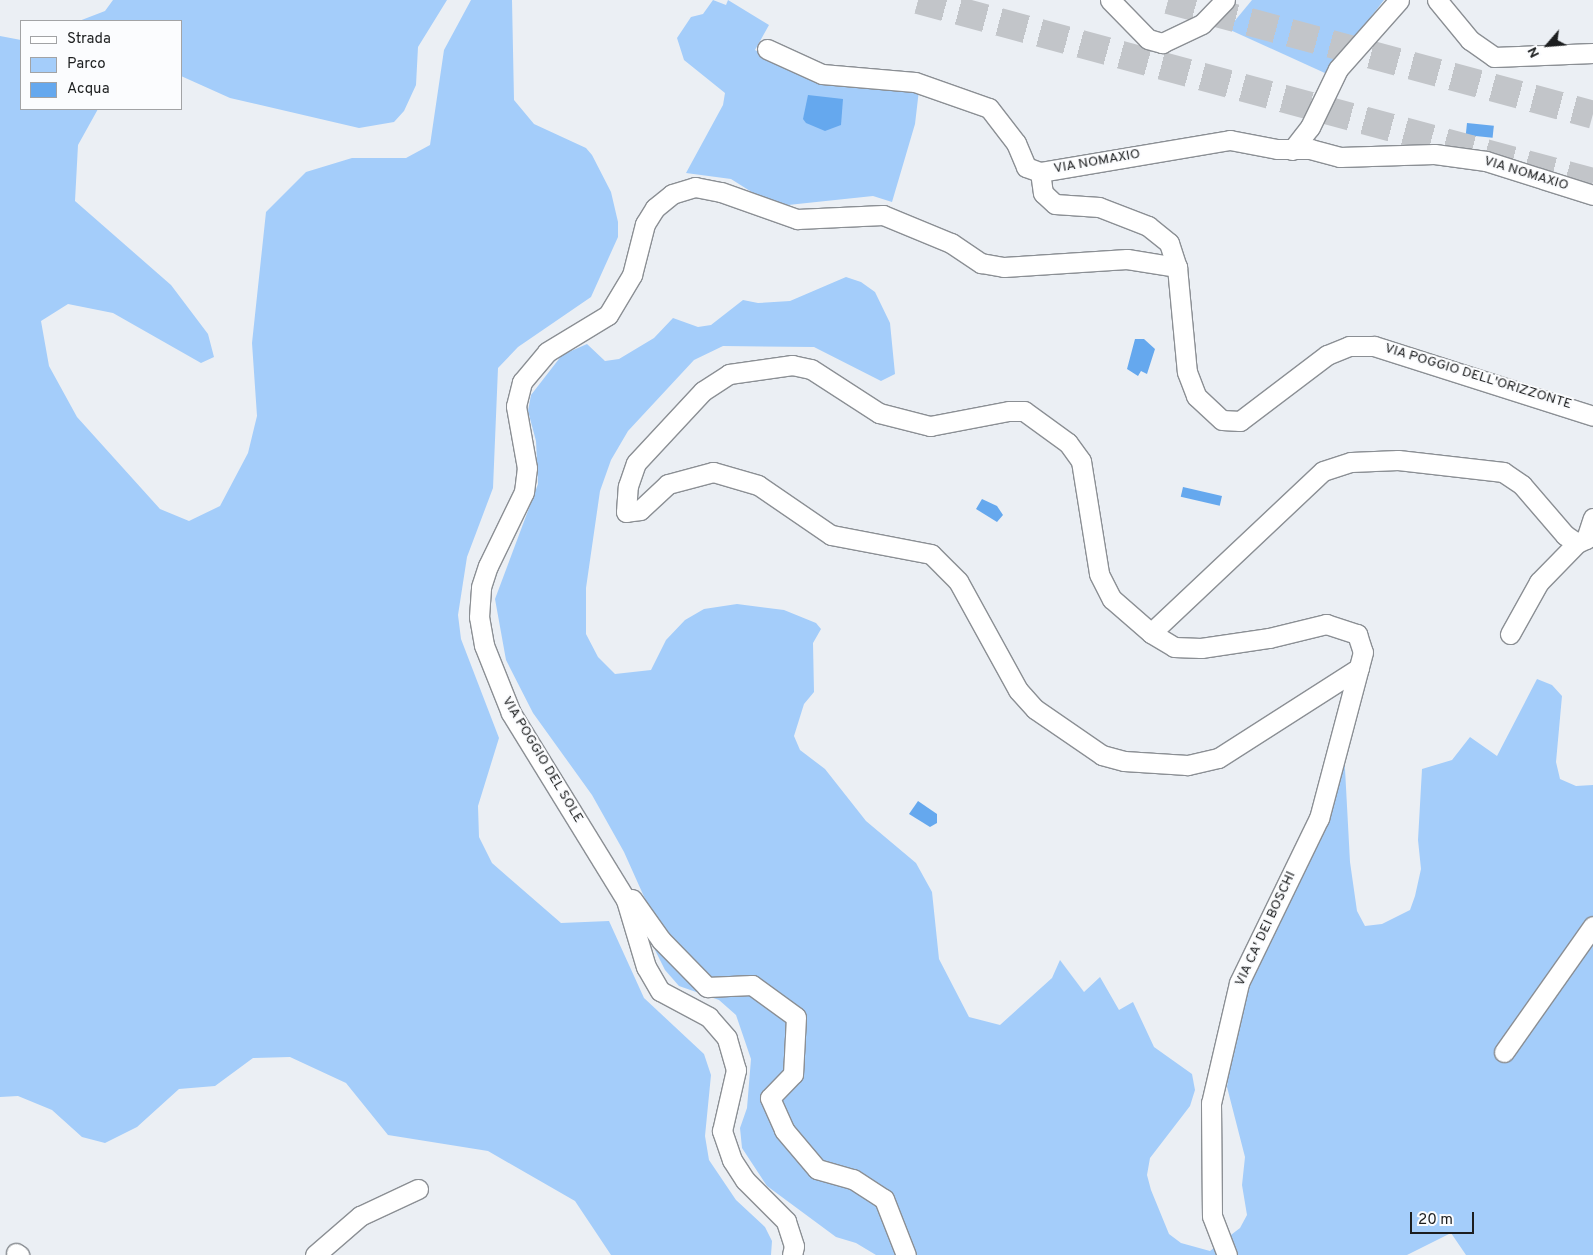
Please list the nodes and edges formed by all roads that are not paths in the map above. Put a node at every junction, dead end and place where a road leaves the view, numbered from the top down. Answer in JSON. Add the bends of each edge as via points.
{"nodes":[{"id":1,"x":1110,"y":0,"type":"edge"},
{"id":2,"x":1225,"y":0,"type":"edge"},
{"id":3,"x":1399,"y":0,"type":"edge"},
{"id":4,"x":1437,"y":0,"type":"edge"},
{"id":5,"x":768,"y":49,"type":"dead end"},
{"id":6,"x":1593,"y":54,"type":"edge"},
{"id":7,"x":1292,"y":150,"type":"junction"},
{"id":8,"x":1040,"y":172,"type":"junction"},
{"id":9,"x":1593,"y":196,"type":"edge"},
{"id":10,"x":1177,"y":267,"type":"junction"},
{"id":11,"x":1593,"y":416,"type":"edge"},
{"id":12,"x":1593,"y":518,"type":"edge"},
{"id":13,"x":1577,"y":543,"type":"junction"},
{"id":14,"x":1151,"y":633,"type":"junction"},
{"id":15,"x":1510,"y":634,"type":"dead end"},
{"id":16,"x":1359,"y":668,"type":"junction"},
{"id":17,"x":616,"y":880,"type":"junction"},
{"id":18,"x":1593,"y":926,"type":"edge"},
{"id":19,"x":1504,"y":1052,"type":"dead end"},
{"id":20,"x":418,"y":1188,"type":"dead end"},
{"id":21,"x":316,"y":1255,"type":"edge"},
{"id":22,"x":792,"y":1255,"type":"edge"},
{"id":23,"x":906,"y":1255,"type":"edge"},
{"id":24,"x":1227,"y":1255,"type":"edge"}],
"edges":[{"from":1,"to":2,"type":"street","via":[[1148,39],[1162,43],[1202,24]]},
{"from":3,"to":7,"type":"street","via":[[1338,69],[1310,127]]},
{"from":4,"to":6,"type":"street","via":[[1470,40],[1494,57]]},
{"from":5,"to":8,"type":"street","via":[[822,74],[915,82],[989,108],[1016,143],[1026,168]]},
{"from":7,"to":8,"type":"street","name":"VIA NOMAXIO","via":[[1230,140]]},
{"from":7,"to":9,"type":"street","name":"VIA NOMAXIO","via":[[1311,149],[1340,157],[1434,154],[1486,160]]},
{"from":8,"to":10,"type":"street","name":"VIA NOMAXIO","via":[[1043,193],[1054,204],[1099,207],[1148,226],[1169,243]]},
{"from":10,"to":11,"type":"street","name":"VIA POGGIO DELL'ORIZZONTE","via":[[1188,372],[1196,396],[1222,420],[1240,421],[1327,356],[1349,346],[1374,346]]},
{"from":10,"to":17,"type":"street","name":"VIA POGGIO DEL SOLE","via":[[1127,259],[1004,266],[982,264],[943,239],[883,215],[797,219],[722,192],[695,187],[672,194],[655,208],[645,224],[632,275],[608,315],[547,352],[522,382],[516,406],[527,468],[524,492],[488,566],[479,617],[498,684],[512,713]]},
{"from":12,"to":13,"type":"street","via":[[1586,539]]},
{"from":13,"to":14,"type":"street","via":[[1565,535],[1522,485],[1504,472],[1398,460],[1351,462],[1323,471]]},
{"from":13,"to":15,"type":"street","via":[[1539,582]]},
{"from":14,"to":16,"type":"street","via":[[1174,647],[1201,648],[1326,624],[1357,634],[1363,652]]},
{"from":14,"to":16,"type":"street","via":[[1112,599],[1099,574],[1081,461],[1068,443],[1024,412],[1009,410],[930,426],[879,413],[812,369],[792,365],[728,374],[703,391],[636,462],[628,486],[626,512],[640,510],[668,484],[714,472],[758,485],[831,534],[931,554],[958,581],[1018,690],[1029,702],[1102,755],[1124,761],[1187,765],[1218,758]]},
{"from":16,"to":24,"type":"street","name":"VIA CA' DEI BOSCHI","via":[[1318,818],[1239,983],[1211,1103],[1212,1216]]},
{"from":17,"to":22,"type":"street","name":"VIA POGGIO DEL SOLE","via":[[637,929],[646,967],[660,991],[709,1017],[728,1038],[736,1070],[722,1130],[732,1160],[745,1180],[786,1221],[794,1246]]},
{"from":17,"to":23,"type":"street","via":[[661,940],[707,987],[752,985],[796,1017],[793,1074],[770,1098],[784,1130],[817,1169],[853,1179],[884,1199]]},
{"from":18,"to":19,"type":"street"},
{"from":20,"to":21,"type":"street","via":[[360,1216]]}]}
